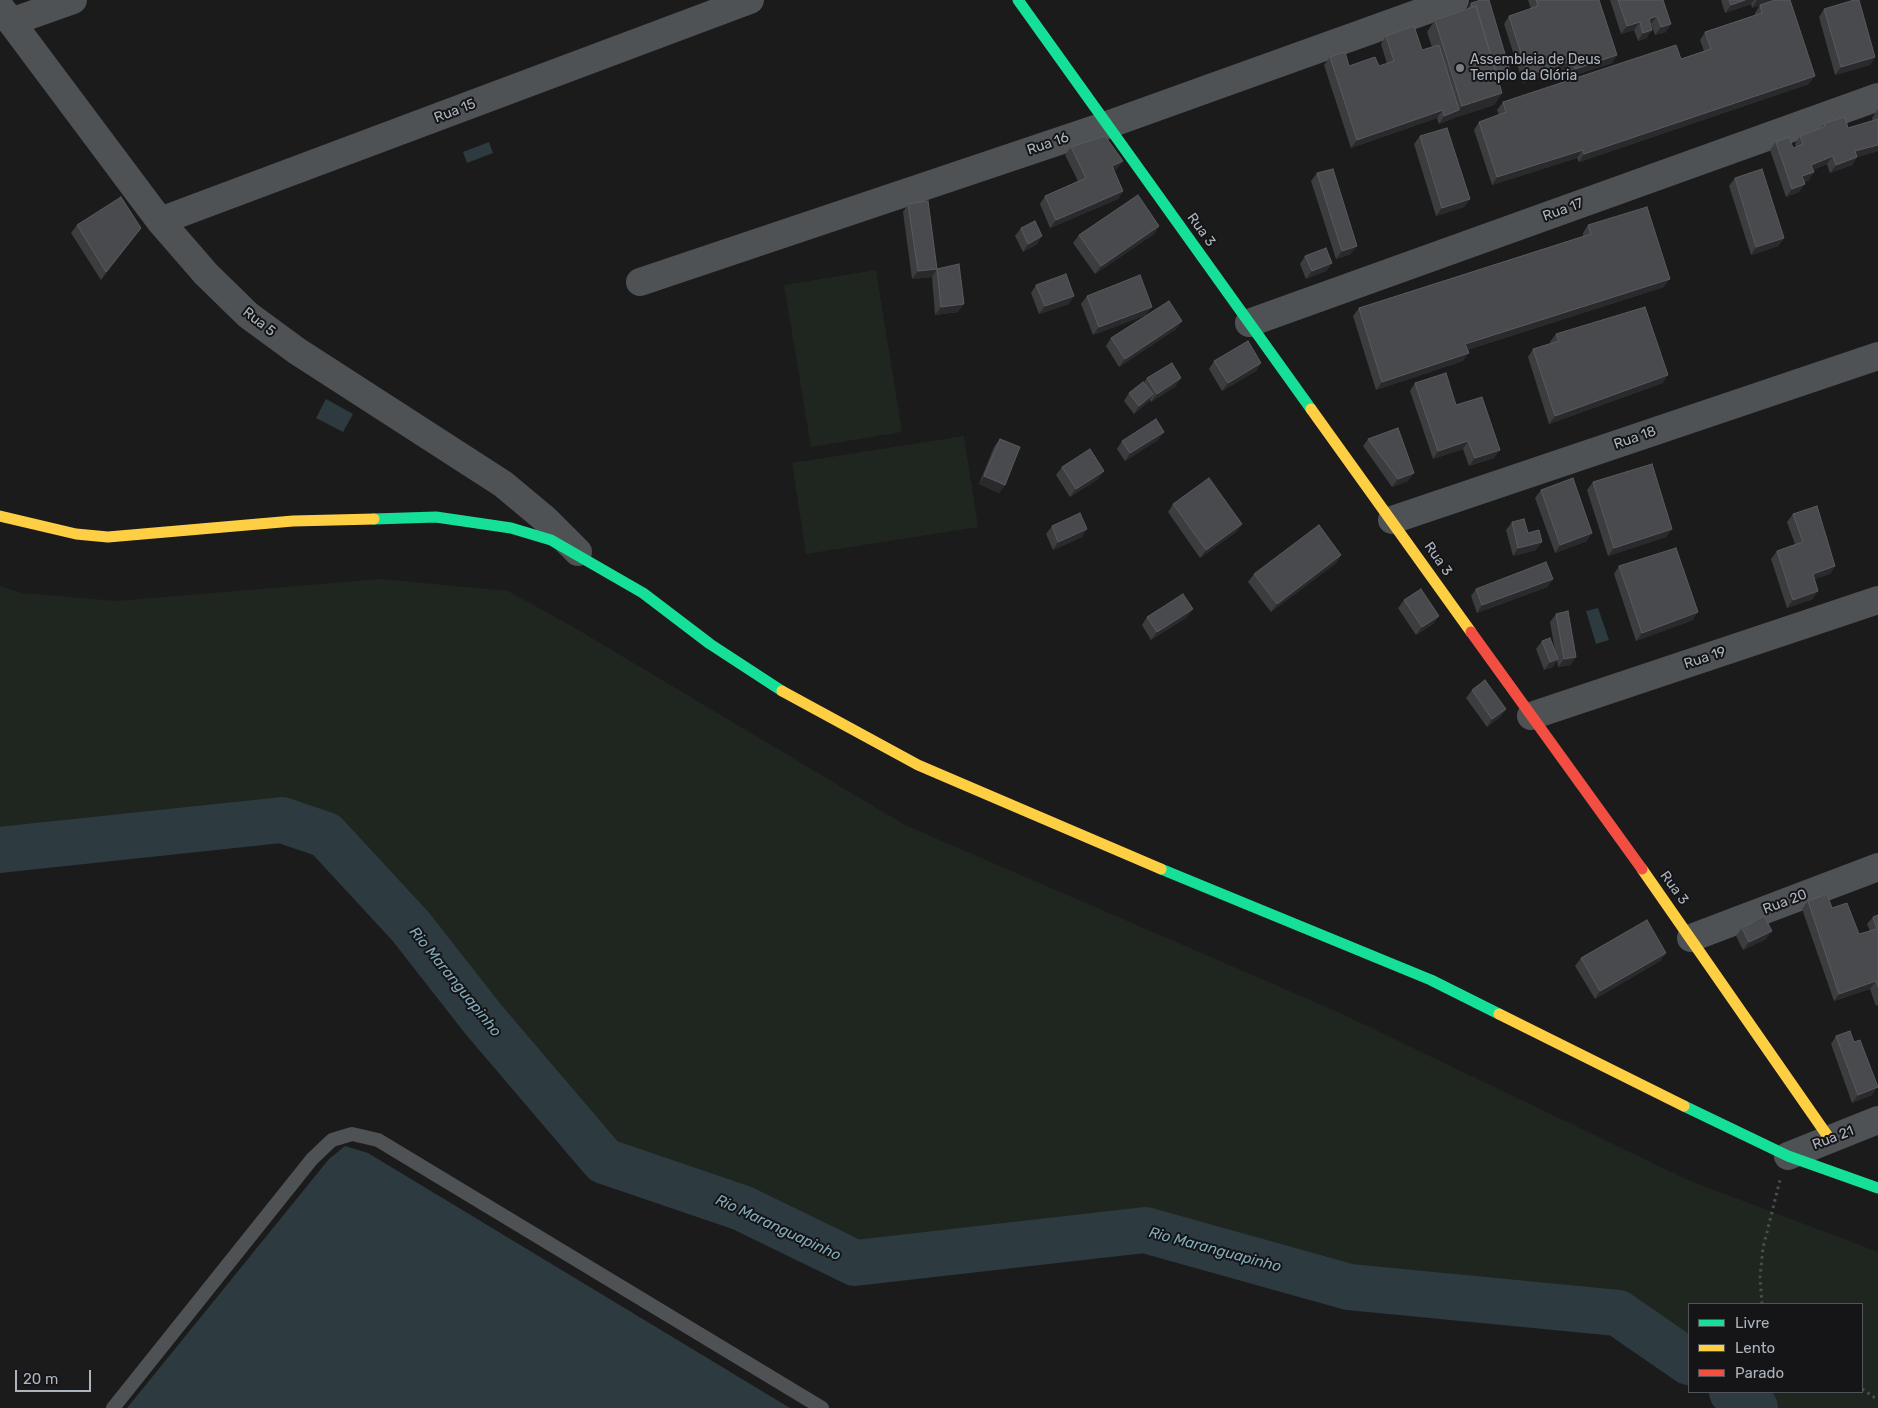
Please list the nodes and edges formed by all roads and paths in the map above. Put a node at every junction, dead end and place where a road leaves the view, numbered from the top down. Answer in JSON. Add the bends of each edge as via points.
{"nodes":[{"id":1,"x":73,"y":0,"type":"edge"},
{"id":2,"x":750,"y":0,"type":"edge"},
{"id":3,"x":1018,"y":0,"type":"edge"},
{"id":4,"x":1455,"y":0,"type":"edge"},
{"id":5,"x":6,"y":15,"type":"edge"},
{"id":6,"x":1878,"y":97,"type":"edge"},
{"id":7,"x":1107,"y":124,"type":"junction"},
{"id":8,"x":160,"y":221,"type":"junction"},
{"id":9,"x":640,"y":282,"type":"dead end"},
{"id":10,"x":1248,"y":323,"type":"junction"},
{"id":11,"x":1878,"y":356,"type":"edge"},
{"id":12,"x":0,"y":516,"type":"edge"},
{"id":13,"x":1392,"y":520,"type":"junction"},
{"id":14,"x":588,"y":562,"type":"junction"},
{"id":15,"x":1878,"y":600,"type":"edge"},
{"id":16,"x":1531,"y":716,"type":"junction"},
{"id":17,"x":1878,"y":867,"type":"edge"},
{"id":18,"x":1691,"y":938,"type":"junction"},
{"id":19,"x":1878,"y":1120,"type":"edge"},
{"id":20,"x":1829,"y":1138,"type":"junction"},
{"id":21,"x":1788,"y":1156,"type":"junction"},
{"id":22,"x":1878,"y":1188,"type":"edge"},
{"id":23,"x":1762,"y":1303,"type":"edge"},
{"id":24,"x":1863,"y":1391,"type":"edge"},
{"id":25,"x":1878,"y":1400,"type":"edge"},
{"id":26,"x":112,"y":1408,"type":"edge"},
{"id":27,"x":822,"y":1408,"type":"edge"}],
"edges":[{"from":1,"to":5,"type":"street"},
{"from":2,"to":8,"type":"street","name":"Rua 15"},
{"from":3,"to":7,"type":"street","name":"Rua 3"},
{"from":4,"to":7,"type":"street","name":"Rua 16"},
{"from":5,"to":8,"type":"street","name":"Rua 5"},
{"from":6,"to":10,"type":"street","name":"Rua 17"},
{"from":7,"to":9,"type":"street","name":"Rua 16"},
{"from":7,"to":10,"type":"street","name":"Rua 3"},
{"from":8,"to":14,"type":"street","name":"Rua 5","via":[[206,274],[248,315],[297,351],[503,484],[545,519]]},
{"from":10,"to":13,"type":"street","name":"Rua 3"},
{"from":11,"to":13,"type":"street","name":"Rua 18"},
{"from":12,"to":14,"type":"street","via":[[76,534],[108,537],[292,521],[436,517],[511,528],[550,540]]},
{"from":13,"to":16,"type":"street","name":"Rua 3"},
{"from":14,"to":21,"type":"street","via":[[642,593],[710,644],[786,694],[918,765],[1431,980]]},
{"from":15,"to":16,"type":"street","name":"Rua 19"},
{"from":16,"to":18,"type":"street","name":"Rua 3"},
{"from":17,"to":18,"type":"street","name":"Rua 20"},
{"from":18,"to":20,"type":"street","name":"Rua 3"},
{"from":19,"to":20,"type":"street","name":"Rua 21"},
{"from":20,"to":21,"type":"street","name":"Rua 21"},
{"from":21,"to":22,"type":"street"},
{"from":21,"to":23,"type":"path","via":[[1763,1248]]},
{"from":24,"to":25,"type":"path"},
{"from":26,"to":27,"type":"lane","via":[[312,1159],[332,1140],[352,1134],[378,1140]]}]}
